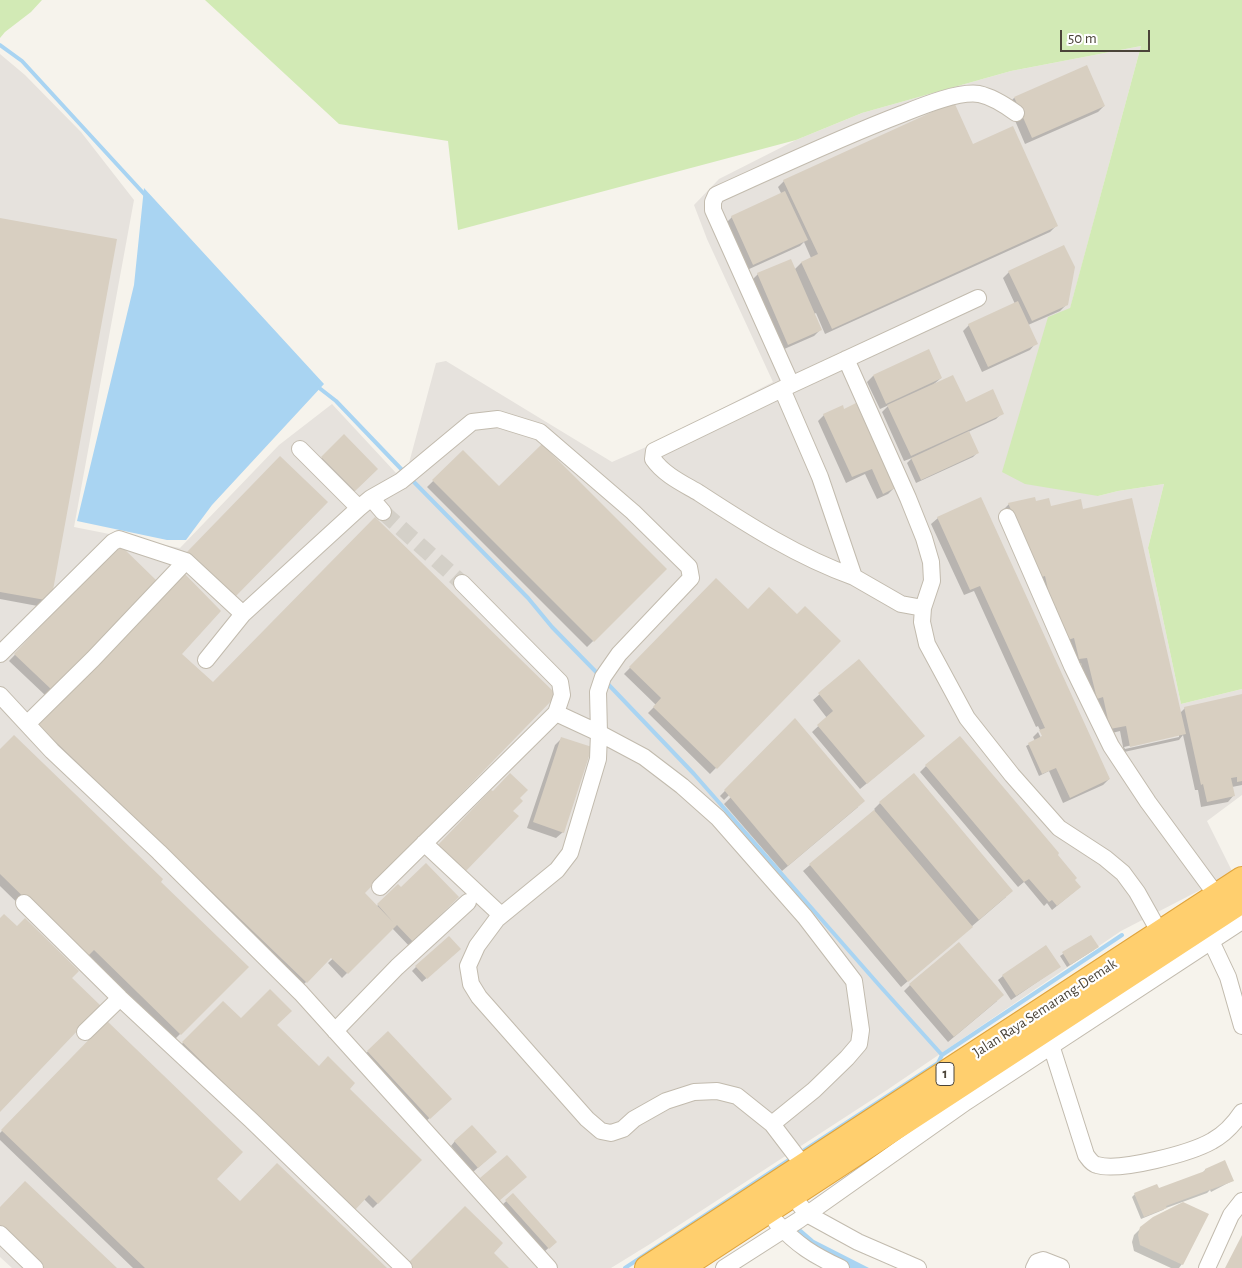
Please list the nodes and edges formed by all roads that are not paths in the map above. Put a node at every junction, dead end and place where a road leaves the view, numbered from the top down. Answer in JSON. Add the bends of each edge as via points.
{"nodes":[{"id":1,"x":1016,"y":114,"type":"dead end"},
{"id":2,"x":978,"y":298,"type":"dead end"},
{"id":3,"x":846,"y":359,"type":"junction"},
{"id":4,"x":786,"y":386,"type":"junction"},
{"id":5,"x":300,"y":449,"type":"dead end"},
{"id":6,"x":365,"y":503,"type":"junction"},
{"id":7,"x":383,"y":512,"type":"tunnel mouth"},
{"id":8,"x":1007,"y":517,"type":"dead end"},
{"id":9,"x":186,"y":561,"type":"junction"},
{"id":10,"x":854,"y":576,"type":"junction"},
{"id":11,"x":462,"y":583,"type":"tunnel mouth"},
{"id":12,"x":923,"y":608,"type":"junction"},
{"id":13,"x":243,"y":614,"type":"junction"},
{"id":14,"x":0,"y":654,"type":"edge"},
{"id":15,"x":206,"y":660,"type":"dead end"},
{"id":16,"x":3,"y":705,"type":"edge"},
{"id":17,"x":556,"y":713,"type":"junction"},
{"id":18,"x":27,"y":724,"type":"junction"},
{"id":19,"x":599,"y":733,"type":"junction"},
{"id":20,"x":424,"y":843,"type":"junction"},
{"id":21,"x":1242,"y":879,"type":"edge"},
{"id":22,"x":380,"y":887,"type":"dead end"},
{"id":23,"x":1217,"y":896,"type":"junction"},
{"id":24,"x":1242,"y":901,"type":"edge"},
{"id":25,"x":468,"y":902,"type":"dead end"},
{"id":26,"x":24,"y":903,"type":"dead end"},
{"id":27,"x":501,"y":915,"type":"junction"},
{"id":28,"x":1242,"y":921,"type":"edge"},
{"id":29,"x":1160,"y":933,"type":"junction"},
{"id":30,"x":1211,"y":941,"type":"junction"},
{"id":31,"x":120,"y":998,"type":"junction"},
{"id":32,"x":1242,"y":1026,"type":"edge"},
{"id":33,"x":335,"y":1031,"type":"junction"},
{"id":34,"x":85,"y":1032,"type":"dead end"},
{"id":35,"x":1052,"y":1045,"type":"junction"},
{"id":36,"x":1242,"y":1112,"type":"edge"},
{"id":37,"x":772,"y":1124,"type":"junction"},
{"id":38,"x":804,"y":1166,"type":"junction"},
{"id":39,"x":780,"y":1197,"type":"junction"},
{"id":40,"x":1242,"y":1201,"type":"edge"},
{"id":41,"x":803,"y":1217,"type":"junction"},
{"id":42,"x":784,"y":1230,"type":"junction"},
{"id":43,"x":0,"y":1234,"type":"edge"},
{"id":44,"x":35,"y":1268,"type":"edge"},
{"id":45,"x":404,"y":1268,"type":"edge"},
{"id":46,"x":549,"y":1268,"type":"edge"},
{"id":47,"x":647,"y":1268,"type":"edge"},
{"id":48,"x":681,"y":1268,"type":"edge"},
{"id":49,"x":724,"y":1268,"type":"edge"},
{"id":50,"x":841,"y":1268,"type":"edge"},
{"id":51,"x":893,"y":1268,"type":"edge"},
{"id":52,"x":918,"y":1268,"type":"edge"},
{"id":53,"x":1034,"y":1268,"type":"edge"},
{"id":54,"x":1061,"y":1268,"type":"edge"},
{"id":55,"x":1207,"y":1268,"type":"edge"}],
"edges":[{"from":1,"to":4,"type":"street","via":[[1001,102],[978,94],[952,97],[861,129],[716,195],[713,210]]},
{"from":2,"to":3,"type":"street"},
{"from":3,"to":4,"type":"street"},
{"from":3,"to":12,"type":"street","via":[[924,538],[932,581]]},
{"from":4,"to":10,"type":"street"},
{"from":4,"to":10,"type":"street","via":[[654,451],[653,460],[663,470],[784,546]]},
{"from":5,"to":6,"type":"street"},
{"from":6,"to":7,"type":"street"},
{"from":6,"to":13,"type":"street"},
{"from":6,"to":19,"type":"street","via":[[401,481],[472,422],[498,419],[540,432],[633,512],[689,567],[691,578],[619,654],[603,677],[598,692]]},
{"from":8,"to":23,"type":"street","via":[[1111,746]]},
{"from":9,"to":13,"type":"street"},
{"from":9,"to":14,"type":"street","via":[[116,540]]},
{"from":9,"to":18,"type":"street"},
{"from":10,"to":12,"type":"street","via":[[900,604]]},
{"from":11,"to":17,"type":"street","via":[[560,682],[562,695]]},
{"from":12,"to":29,"type":"street","via":[[922,622],[927,644],[967,718],[1012,776],[1059,828],[1123,873]]},
{"from":13,"to":15,"type":"street"},
{"from":16,"to":18,"type":"street"},
{"from":17,"to":19,"type":"street"},
{"from":17,"to":20,"type":"street"},
{"from":18,"to":33,"type":"street","via":[[302,993]]},
{"from":19,"to":27,"type":"street","via":[[598,759],[570,853],[557,870]]},
{"from":19,"to":37,"type":"street","via":[[644,757],[718,818],[805,917],[854,981],[861,1030],[859,1044],[814,1090]]},
{"from":20,"to":22,"type":"street"},
{"from":20,"to":27,"type":"street"},
{"from":21,"to":23,"type":"highway","name":"Jalan Raya Semarang-Demak","number":"1"},
{"from":23,"to":29,"type":"highway","name":"Jalan Raya Semarang-Demak","number":"1"},
{"from":24,"to":39,"type":"highway","name":"Jalan Raya Semarang-Demak","number":"1"},
{"from":25,"to":33,"type":"street","via":[[397,967]]},
{"from":26,"to":31,"type":"street"},
{"from":27,"to":37,"type":"street","via":[[477,946],[468,966],[471,984],[538,1064],[601,1131],[611,1133],[623,1129],[666,1101],[694,1092],[717,1091],[737,1096]]},
{"from":28,"to":30,"type":"street"},
{"from":29,"to":38,"type":"highway","name":"Jalan Raya Semarang-Demak","number":"1"},
{"from":30,"to":32,"type":"street","via":[[1228,977]]},
{"from":30,"to":35,"type":"street"},
{"from":31,"to":34,"type":"street"},
{"from":31,"to":45,"type":"street"},
{"from":33,"to":46,"type":"street"},
{"from":35,"to":36,"type":"street","via":[[1086,1155],[1097,1165],[1154,1161],[1190,1151],[1213,1141],[1232,1126]]},
{"from":35,"to":41,"type":"street"},
{"from":37,"to":38,"type":"street"},
{"from":38,"to":39,"type":"highway","name":"Jalan Raya Semarang-Demak","number":"1"},
{"from":39,"to":41,"type":"street"},
{"from":39,"to":42,"type":"street"},
{"from":39,"to":47,"type":"highway","name":"Jalan Raya Semarang-Demak","number":"1"},
{"from":39,"to":48,"type":"highway","name":"Jalan Raya Semarang-Demak","number":"1"},
{"from":40,"to":55,"type":"street"},
{"from":41,"to":42,"type":"street"},
{"from":41,"to":51,"type":"street","via":[[826,1237]]},
{"from":41,"to":52,"type":"street"},
{"from":42,"to":49,"type":"street"},
{"from":42,"to":50,"type":"street","via":[[816,1257]]},
{"from":43,"to":44,"type":"street"},
{"from":53,"to":54,"type":"street","via":[[1043,1260]]}]}
